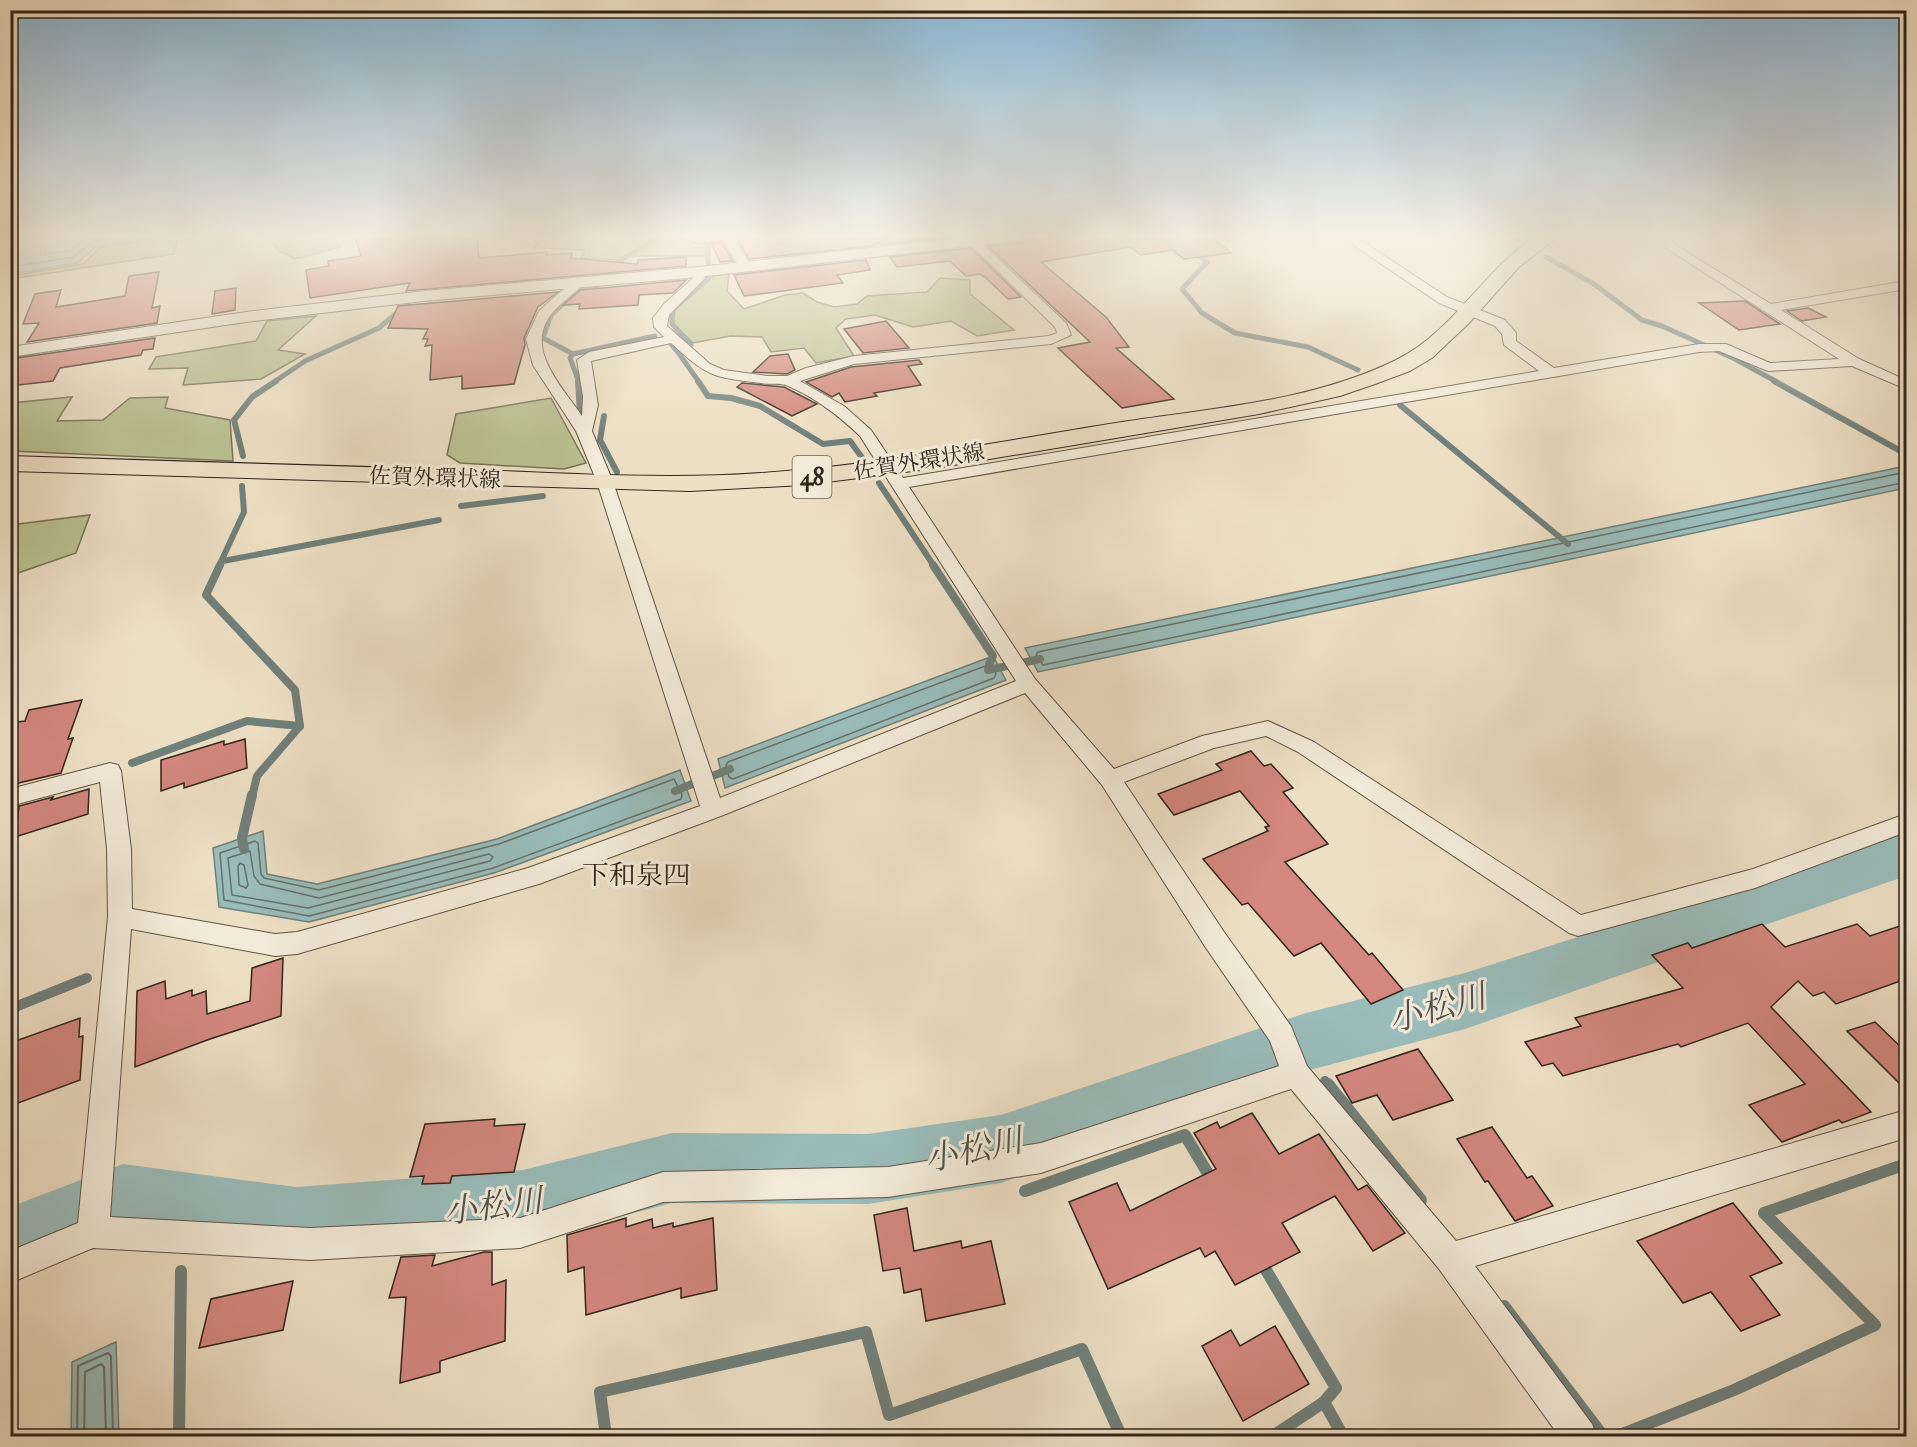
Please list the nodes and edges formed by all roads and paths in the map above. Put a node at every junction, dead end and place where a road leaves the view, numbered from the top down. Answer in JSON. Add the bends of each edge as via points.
{"nodes":[{"id":1,"x":377,"y":302,"type":"edge"},
{"id":2,"x":558,"y":302,"type":"edge"},
{"id":3,"x":672,"y":302,"type":"edge"},
{"id":4,"x":1036,"y":302,"type":"edge"},
{"id":5,"x":1447,"y":302,"type":"edge"},
{"id":6,"x":1478,"y":302,"type":"edge"},
{"id":7,"x":1755,"y":302,"type":"edge"},
{"id":8,"x":1810,"y":302,"type":"edge"},
{"id":9,"x":1767,"y":309,"type":"junction"},
{"id":10,"x":1471,"y":310,"type":"junction"},
{"id":11,"x":672,"y":339,"type":"junction"},
{"id":12,"x":10,"y":352,"type":"edge"},
{"id":13,"x":1854,"y":362,"type":"junction"},
{"id":14,"x":1550,"y":372,"type":"junction"},
{"id":15,"x":789,"y":380,"type":"junction"},
{"id":16,"x":1906,"y":385,"type":"edge"},
{"id":17,"x":584,"y":431,"type":"junction"},
{"id":18,"x":10,"y":463,"type":"edge"},
{"id":19,"x":892,"y":476,"type":"junction"},
{"id":20,"x":605,"y":482,"type":"junction"},
{"id":21,"x":1019,"y":670,"type":"junction"},
{"id":22,"x":1110,"y":779,"type":"junction"},
{"id":23,"x":707,"y":790,"type":"junction"},
{"id":24,"x":10,"y":798,"type":"edge"},
{"id":25,"x":1906,"y":823,"type":"edge"},
{"id":26,"x":120,"y":917,"type":"junction"},
{"id":27,"x":1296,"y":1074,"type":"junction"},
{"id":28,"x":1906,"y":1124,"type":"edge"},
{"id":29,"x":93,"y":1232,"type":"junction"},
{"id":30,"x":1450,"y":1258,"type":"junction"},
{"id":31,"x":10,"y":1267,"type":"edge"},
{"id":32,"x":1580,"y":1437,"type":"edge"}],
"edges":[{"from":1,"to":12,"type":"street"},
{"from":2,"to":17,"type":"street","via":[[544,314],[532,339],[540,365]]},
{"from":3,"to":11,"type":"street","via":[[660,318],[661,327]]},
{"from":4,"to":15,"type":"street","via":[[1062,326],[1064,335],[1051,340],[854,360],[811,370]]},
{"from":5,"to":10,"type":"street"},
{"from":6,"to":10,"type":"main road","name":"佐賀外環状線","number":"48"},
{"from":7,"to":9,"type":"street"},
{"from":8,"to":9,"type":"street"},
{"from":9,"to":13,"type":"street"},
{"from":10,"to":14,"type":"street","via":[[1500,323],[1509,333],[1509,342]]},
{"from":10,"to":19,"type":"main road","name":"佐賀外環状線","number":"48","via":[[1439,342],[1407,364],[1331,391]]},
{"from":11,"to":15,"type":"street","via":[[705,367],[722,374]]},
{"from":11,"to":17,"type":"street","via":[[584,360],[591,393],[589,421]]},
{"from":13,"to":14,"type":"street","via":[[1768,367],[1721,347],[1705,347]]},
{"from":13,"to":16,"type":"street"},
{"from":14,"to":19,"type":"street"},
{"from":15,"to":19,"type":"street","via":[[839,409],[866,433]]},
{"from":17,"to":20,"type":"street"},
{"from":18,"to":20,"type":"main road","name":"佐賀外環状線","number":"48"},
{"from":19,"to":20,"type":"main road","name":"佐賀外環状線","number":"48"},
{"from":19,"to":21,"type":"street"},
{"from":20,"to":23,"type":"street"},
{"from":21,"to":22,"type":"street"},
{"from":21,"to":23,"type":"street"},
{"from":22,"to":25,"type":"street","via":[[1210,741],[1268,728],[1306,747],[1578,926],[1755,878]]},
{"from":22,"to":27,"type":"street","via":[[1281,1035]]},
{"from":23,"to":26,"type":"street","via":[[531,877],[297,943],[275,945]]},
{"from":24,"to":26,"type":"street","via":[[110,771]]},
{"from":26,"to":29,"type":"street"},
{"from":27,"to":29,"type":"street","via":[[1041,1158],[888,1182],[663,1187],[520,1233],[310,1244]]},
{"from":27,"to":30,"type":"street"},
{"from":28,"to":30,"type":"street"},
{"from":29,"to":31,"type":"street"},
{"from":30,"to":32,"type":"street"}]}
